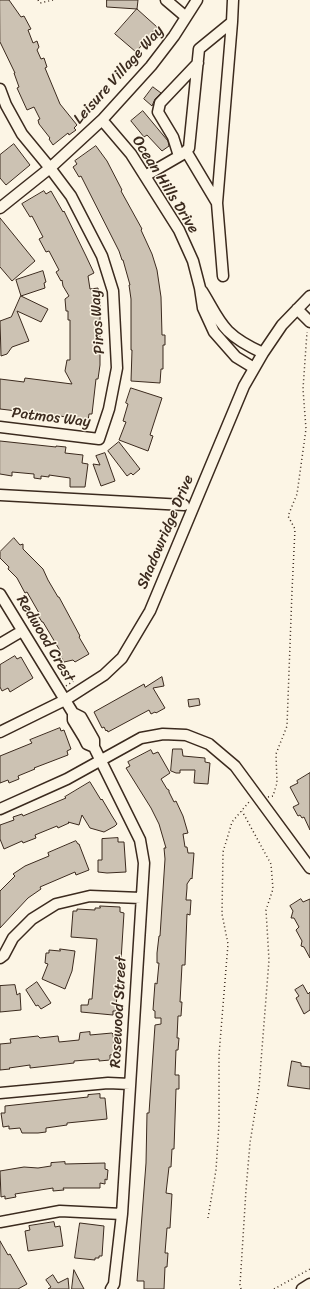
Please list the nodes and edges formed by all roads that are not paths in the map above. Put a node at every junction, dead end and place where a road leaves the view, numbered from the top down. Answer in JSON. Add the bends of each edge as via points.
{"nodes":[{"id":1,"x":166,"y":0,"type":"edge"},
{"id":2,"x":197,"y":0,"type":"edge"},
{"id":3,"x":233,"y":0,"type":"edge"},
{"id":4,"x":186,"y":16,"type":"junction"},
{"id":5,"x":232,"y":22,"type":"junction"},
{"id":6,"x":198,"y":63,"type":"junction"},
{"id":7,"x":0,"y":89,"type":"edge"},
{"id":8,"x":102,"y":120,"type":"junction"},
{"id":9,"x":183,"y":154,"type":"junction"},
{"id":10,"x":50,"y":168,"type":"junction"},
{"id":11,"x":145,"y":176,"type":"junction"},
{"id":12,"x":217,"y":204,"type":"junction"},
{"id":13,"x":0,"y":208,"type":"edge"},
{"id":14,"x":223,"y":276,"type":"dead end"},
{"id":15,"x":200,"y":288,"type":"junction"},
{"id":16,"x":310,"y":296,"type":"edge"},
{"id":17,"x":297,"y":309,"type":"junction"},
{"id":18,"x":310,"y":322,"type":"edge"},
{"id":19,"x":222,"y":324,"type":"junction"},
{"id":20,"x":214,"y":332,"type":"junction"},
{"id":21,"x":263,"y":353,"type":"junction"},
{"id":22,"x":254,"y":368,"type":"junction"},
{"id":23,"x":0,"y":427,"type":"edge"},
{"id":24,"x":99,"y":439,"type":"joint"},
{"id":25,"x":0,"y":495,"type":"edge"},
{"id":26,"x":184,"y":504,"type":"dead end"},
{"id":27,"x":0,"y":594,"type":"edge"},
{"id":28,"x":22,"y":632,"type":"junction"},
{"id":29,"x":0,"y":644,"type":"edge"},
{"id":30,"x":65,"y":700,"type":"junction"},
{"id":31,"x":0,"y":732,"type":"edge"},
{"id":32,"x":101,"y":760,"type":"junction"},
{"id":33,"x":0,"y":809,"type":"edge"},
{"id":34,"x":310,"y":868,"type":"edge"},
{"id":35,"x":141,"y":898,"type":"junction"},
{"id":36,"x":0,"y":958,"type":"edge"},
{"id":37,"x":130,"y":1084,"type":"junction"},
{"id":38,"x":0,"y":1094,"type":"edge"},
{"id":39,"x":122,"y":1214,"type":"junction"},
{"id":40,"x":0,"y":1222,"type":"edge"},
{"id":41,"x":310,"y":1284,"type":"edge"},
{"id":42,"x":111,"y":1289,"type":"edge"},
{"id":43,"x":302,"y":1289,"type":"edge"}],
"edges":[{"from":1,"to":4,"type":"street"},
{"from":2,"to":4,"type":"street","name":"Leisure Village Way"},
{"from":3,"to":5,"type":"street"},
{"from":4,"to":8,"type":"street","name":"Leisure Village Way","via":[[151,66]]},
{"from":5,"to":6,"type":"street","via":[[199,49]]},
{"from":5,"to":12,"type":"street"},
{"from":6,"to":9,"type":"street","via":[[189,148]]},
{"from":6,"to":9,"type":"street","via":[[158,107],[158,112]]},
{"from":7,"to":10,"type":"street","name":"Piros Way","via":[[22,134]]},
{"from":8,"to":10,"type":"street","name":"Leisure Village Way"},
{"from":8,"to":11,"type":"street","name":"Ocean Hills Drive","via":[[131,154]]},
{"from":9,"to":11,"type":"street"},
{"from":9,"to":12,"type":"street"},
{"from":10,"to":13,"type":"street","name":"Leisure Village Way"},
{"from":10,"to":24,"type":"street","name":"Piros Way","via":[[71,196],[102,256],[113,291],[116,368],[109,409]]},
{"from":11,"to":15,"type":"street","name":"Ocean Hills Drive","via":[[179,230],[193,260]]},
{"from":12,"to":14,"type":"street"},
{"from":15,"to":19,"type":"street"},
{"from":15,"to":20,"type":"street","name":"Ocean Hills Drive","via":[[203,308]]},
{"from":16,"to":17,"type":"street","name":"Shadowridge Drive"},
{"from":17,"to":18,"type":"street"},
{"from":17,"to":21,"type":"street","name":"Shadowridge Drive","via":[[282,325]]},
{"from":19,"to":20,"type":"street"},
{"from":19,"to":21,"type":"street","via":[[244,344]]},
{"from":20,"to":22,"type":"street","name":"Ocean Hills Drive","via":[[236,357]]},
{"from":21,"to":22,"type":"street","name":"Shadowridge Drive"},
{"from":22,"to":30,"type":"street","name":"Shadowridge Drive","via":[[244,386],[150,611],[122,658],[104,675]]},
{"from":23,"to":24,"type":"street","name":"Patmos Way"},
{"from":25,"to":26,"type":"street"},
{"from":27,"to":28,"type":"street","name":"Redwood Crest"},
{"from":28,"to":29,"type":"street"},
{"from":28,"to":30,"type":"street","name":"Redwood Crest"},
{"from":30,"to":31,"type":"street","name":"Shadowridge Drive"},
{"from":30,"to":32,"type":"street","name":"Rosewood Street","via":[[87,744],[94,747]]},
{"from":32,"to":33,"type":"street","via":[[67,779]]},
{"from":32,"to":34,"type":"street","via":[[141,738],[163,734],[186,735],[209,744],[235,766]]},
{"from":32,"to":35,"type":"street","name":"Rosewood Street","via":[[140,840],[144,863]]},
{"from":35,"to":36,"type":"street","via":[[90,896],[56,904],[32,919],[13,938]]},
{"from":35,"to":37,"type":"street","name":"Rosewood Street"},
{"from":37,"to":38,"type":"street","via":[[108,1083]]},
{"from":37,"to":39,"type":"street","name":"Rosewood Street"},
{"from":39,"to":40,"type":"street","via":[[60,1210]]},
{"from":39,"to":42,"type":"street","name":"Rosewood Street","via":[[114,1284]]},
{"from":41,"to":43,"type":"street"}]}
